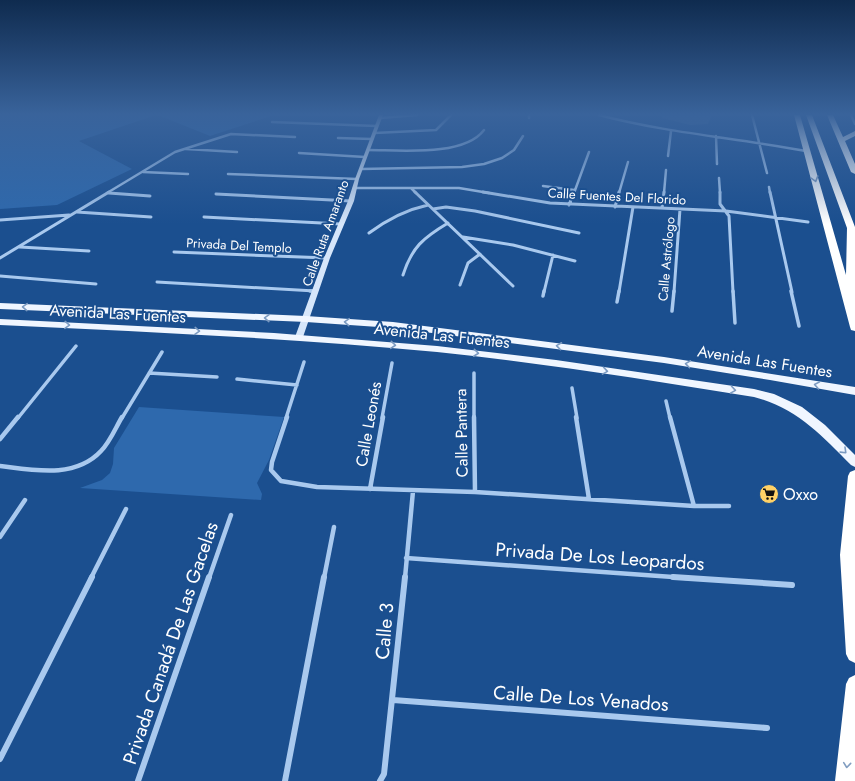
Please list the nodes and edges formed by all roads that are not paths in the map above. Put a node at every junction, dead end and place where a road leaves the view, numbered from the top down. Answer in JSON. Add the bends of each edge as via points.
{"nodes":[{"id":1,"x":179,"y":151,"type":"edge"},
{"id":2,"x":227,"y":151,"type":"edge"},
{"id":3,"x":367,"y":151,"type":"edge"},
{"id":4,"x":512,"y":151,"type":"edge"},
{"id":5,"x":669,"y":151,"type":"edge"},
{"id":6,"x":717,"y":151,"type":"edge"},
{"id":7,"x":761,"y":151,"type":"edge"},
{"id":8,"x":806,"y":151,"type":"edge"},
{"id":9,"x":823,"y":151,"type":"edge"},
{"id":10,"x":846,"y":151,"type":"edge"},
{"id":11,"x":237,"y":152,"type":"dead end"},
{"id":12,"x":588,"y":152,"type":"dead end"},
{"id":13,"x":299,"y":153,"type":"dead end"},
{"id":14,"x":668,"y":156,"type":"dead end"},
{"id":15,"x":365,"y":157,"type":"junction"},
{"id":16,"x":628,"y":162,"type":"dead end"},
{"id":17,"x":718,"y":164,"type":"dead end"},
{"id":18,"x":361,"y":169,"type":"junction"},
{"id":19,"x":666,"y":170,"type":"dead end"},
{"id":20,"x":143,"y":172,"type":"junction"},
{"id":21,"x":855,"y":172,"type":"edge"},
{"id":22,"x":767,"y":173,"type":"dead end"},
{"id":23,"x":188,"y":174,"type":"dead end"},
{"id":24,"x":228,"y":174,"type":"dead end"},
{"id":25,"x":719,"y":178,"type":"dead end"},
{"id":26,"x":357,"y":179,"type":"junction"},
{"id":27,"x":543,"y":186,"type":"dead end"},
{"id":28,"x":768,"y":187,"type":"dead end"},
{"id":29,"x":354,"y":188,"type":"junction"},
{"id":30,"x":411,"y":188,"type":"junction"},
{"id":31,"x":574,"y":190,"type":"junction"},
{"id":32,"x":109,"y":193,"type":"junction"},
{"id":33,"x":216,"y":194,"type":"dead end"},
{"id":34,"x":150,"y":196,"type":"dead end"},
{"id":35,"x":351,"y":201,"type":"junction"},
{"id":36,"x":428,"y":205,"type":"junction"},
{"id":37,"x":569,"y":205,"type":"junction"},
{"id":38,"x":615,"y":207,"type":"junction"},
{"id":39,"x":633,"y":207,"type":"junction"},
{"id":40,"x":662,"y":208,"type":"junction"},
{"id":41,"x":433,"y":209,"type":"junction"},
{"id":42,"x":680,"y":209,"type":"junction"},
{"id":43,"x":726,"y":211,"type":"junction"},
{"id":44,"x":76,"y":212,"type":"junction"},
{"id":45,"x":71,"y":215,"type":"junction"},
{"id":46,"x":775,"y":216,"type":"junction"},
{"id":47,"x":151,"y":217,"type":"dead end"},
{"id":48,"x":204,"y":217,"type":"dead end"},
{"id":49,"x":0,"y":220,"type":"edge"},
{"id":50,"x":808,"y":222,"type":"dead end"},
{"id":51,"x":448,"y":223,"type":"junction"},
{"id":52,"x":341,"y":224,"type":"junction"},
{"id":53,"x":851,"y":226,"type":"junction"},
{"id":54,"x":369,"y":233,"type":"dead end"},
{"id":55,"x":579,"y":233,"type":"dead end"},
{"id":56,"x":463,"y":237,"type":"junction"},
{"id":57,"x":855,"y":238,"type":"edge"},
{"id":58,"x":19,"y":247,"type":"junction"},
{"id":59,"x":89,"y":251,"type":"dead end"},
{"id":60,"x":174,"y":252,"type":"dead end"},
{"id":61,"x":480,"y":254,"type":"junction"},
{"id":62,"x":553,"y":255,"type":"junction"},
{"id":63,"x":0,"y":258,"type":"edge"},
{"id":64,"x":327,"y":258,"type":"junction"},
{"id":65,"x":575,"y":261,"type":"dead end"},
{"id":66,"x":403,"y":275,"type":"dead end"},
{"id":67,"x":0,"y":276,"type":"edge"},
{"id":68,"x":157,"y":282,"type":"dead end"},
{"id":69,"x":96,"y":284,"type":"dead end"},
{"id":70,"x":460,"y":285,"type":"dead end"},
{"id":71,"x":513,"y":286,"type":"dead end"},
{"id":72,"x":315,"y":291,"type":"junction"},
{"id":73,"x":543,"y":296,"type":"dead end"},
{"id":74,"x":617,"y":302,"type":"dead end"},
{"id":75,"x":0,"y":306,"type":"edge"},
{"id":76,"x":672,"y":311,"type":"dead end"},
{"id":77,"x":852,"y":316,"type":"junction"},
{"id":78,"x":306,"y":319,"type":"junction"},
{"id":79,"x":0,"y":322,"type":"edge"},
{"id":80,"x":735,"y":323,"type":"dead end"},
{"id":81,"x":799,"y":326,"type":"dead end"},
{"id":82,"x":855,"y":327,"type":"edge"},
{"id":83,"x":299,"y":337,"type":"junction"},
{"id":84,"x":76,"y":346,"type":"dead end"},
{"id":85,"x":162,"y":352,"type":"dead end"},
{"id":86,"x":304,"y":362,"type":"dead end"},
{"id":87,"x":392,"y":363,"type":"dead end"},
{"id":88,"x":149,"y":373,"type":"junction"},
{"id":89,"x":474,"y":373,"type":"dead end"},
{"id":90,"x":217,"y":377,"type":"dead end"},
{"id":91,"x":237,"y":379,"type":"dead end"},
{"id":92,"x":297,"y":385,"type":"junction"},
{"id":93,"x":572,"y":388,"type":"dead end"},
{"id":94,"x":855,"y":392,"type":"edge"},
{"id":95,"x":666,"y":401,"type":"dead end"},
{"id":96,"x":0,"y":439,"type":"edge"},
{"id":97,"x":855,"y":462,"type":"edge"},
{"id":98,"x":0,"y":466,"type":"edge"},
{"id":99,"x":855,"y":476,"type":"edge"},
{"id":100,"x":370,"y":489,"type":"junction"},
{"id":101,"x":413,"y":491,"type":"junction"},
{"id":102,"x":475,"y":492,"type":"junction"},
{"id":103,"x":589,"y":499,"type":"junction"},
{"id":104,"x":25,"y":500,"type":"dead end"},
{"id":105,"x":694,"y":506,"type":"junction"},
{"id":106,"x":729,"y":506,"type":"dead end"},
{"id":107,"x":126,"y":508,"type":"dead end"},
{"id":108,"x":231,"y":515,"type":"dead end"},
{"id":109,"x":334,"y":527,"type":"dead end"},
{"id":110,"x":0,"y":537,"type":"edge"},
{"id":111,"x":406,"y":558,"type":"junction"},
{"id":112,"x":792,"y":584,"type":"dead end"},
{"id":113,"x":855,"y":654,"type":"edge"},
{"id":114,"x":855,"y":684,"type":"edge"},
{"id":115,"x":393,"y":700,"type":"junction"},
{"id":116,"x":767,"y":728,"type":"dead end"},
{"id":117,"x":0,"y":759,"type":"edge"},
{"id":118,"x":138,"y":781,"type":"edge"},
{"id":119,"x":285,"y":781,"type":"edge"},
{"id":120,"x":380,"y":781,"type":"edge"},
{"id":121,"x":845,"y":781,"type":"edge"}],
"edges":[{"from":1,"to":20,"type":"street"},
{"from":2,"to":11,"type":"street"},
{"from":3,"to":15,"type":"main road","name":"Calle Ruta Amaranto"},
{"from":4,"to":18,"type":"street","via":[[484,164],[462,167]]},
{"from":5,"to":14,"type":"street"},
{"from":6,"to":17,"type":"street"},
{"from":7,"to":22,"type":"street"},
{"from":8,"to":77,"type":"highway","one_way":true},
{"from":9,"to":53,"type":"highway"},
{"from":10,"to":21,"type":"highway"},
{"from":12,"to":31,"type":"street"},
{"from":13,"to":15,"type":"street"},
{"from":15,"to":18,"type":"main road","name":"Calle Ruta Amaranto"},
{"from":16,"to":38,"type":"street"},
{"from":18,"to":26,"type":"main road","name":"Calle Ruta Amaranto"},
{"from":19,"to":40,"type":"street"},
{"from":20,"to":23,"type":"street"},
{"from":20,"to":32,"type":"street"},
{"from":24,"to":26,"type":"street"},
{"from":25,"to":43,"type":"street","via":[[720,204]]},
{"from":26,"to":29,"type":"main road","name":"Calle Ruta Amaranto"},
{"from":27,"to":31,"type":"street"},
{"from":28,"to":46,"type":"street"},
{"from":29,"to":30,"type":"street","name":"Calle Fuentes Del Florido"},
{"from":29,"to":35,"type":"main road","name":"Calle Ruta Amaranto"},
{"from":30,"to":36,"type":"street"},
{"from":30,"to":37,"type":"street","name":"Calle Fuentes Del Florido","via":[[459,188]]},
{"from":31,"to":37,"type":"street"},
{"from":32,"to":34,"type":"street"},
{"from":32,"to":44,"type":"street"},
{"from":33,"to":35,"type":"street"},
{"from":35,"to":52,"type":"main road","name":"Calle Ruta Amaranto"},
{"from":36,"to":41,"type":"street"},
{"from":36,"to":54,"type":"street","via":[[398,212]]},
{"from":37,"to":38,"type":"street","name":"Calle Fuentes Del Florido"},
{"from":38,"to":39,"type":"street","name":"Calle Fuentes Del Florido"},
{"from":39,"to":40,"type":"street","name":"Calle Fuentes Del Florido"},
{"from":39,"to":74,"type":"street"},
{"from":40,"to":42,"type":"street","name":"Calle Fuentes Del Florido"},
{"from":41,"to":51,"type":"street"},
{"from":41,"to":55,"type":"street","via":[[446,207],[475,211]]},
{"from":42,"to":43,"type":"street","name":"Calle Fuentes Del Florido"},
{"from":42,"to":76,"type":"street","name":"Calle Astrólogo"},
{"from":43,"to":46,"type":"street","name":"Calle Fuentes Del Florido"},
{"from":43,"to":80,"type":"street","via":[[729,216]]},
{"from":44,"to":45,"type":"street"},
{"from":44,"to":47,"type":"street"},
{"from":45,"to":49,"type":"street"},
{"from":45,"to":58,"type":"street"},
{"from":46,"to":50,"type":"street","name":"Calle Fuentes Del Florido"},
{"from":46,"to":81,"type":"street"},
{"from":48,"to":52,"type":"street"},
{"from":51,"to":56,"type":"street"},
{"from":51,"to":66,"type":"street","via":[[413,248]]},
{"from":52,"to":64,"type":"main road","name":"Calle Ruta Amaranto"},
{"from":53,"to":57,"type":"highway"},
{"from":53,"to":77,"type":"highway"},
{"from":56,"to":61,"type":"street"},
{"from":56,"to":62,"type":"street"},
{"from":58,"to":59,"type":"street"},
{"from":58,"to":63,"type":"street"},
{"from":60,"to":64,"type":"street","name":"Privada Del Templo"},
{"from":61,"to":70,"type":"street","via":[[468,263]]},
{"from":61,"to":71,"type":"street"},
{"from":62,"to":65,"type":"street"},
{"from":62,"to":73,"type":"street"},
{"from":64,"to":72,"type":"main road","name":"Calle Ruta Amaranto"},
{"from":67,"to":69,"type":"street"},
{"from":68,"to":72,"type":"street"},
{"from":72,"to":78,"type":"main road","name":"Calle Ruta Amaranto"},
{"from":78,"to":75,"type":"main road","name":"Avenida Las Fuentes","one_way":true},
{"from":77,"to":82,"type":"highway"},
{"from":78,"to":83,"type":"main road","name":"Calle Ruta Amaranto"},
{"from":94,"to":78,"type":"main road","name":"Avenida Las Fuentes","one_way":true,"via":[[766,375],[523,341],[394,325]]},
{"from":79,"to":83,"type":"main road","name":"Avenida Las Fuentes","one_way":true},
{"from":83,"to":97,"type":"main road","name":"Avenida Las Fuentes","one_way":true,"via":[[510,356],[770,396],[805,414]]},
{"from":84,"to":96,"type":"street"},
{"from":85,"to":88,"type":"street"},
{"from":86,"to":92,"type":"street"},
{"from":87,"to":100,"type":"street","name":"Calle Leonés"},
{"from":88,"to":90,"type":"street"},
{"from":88,"to":98,"type":"street","via":[[101,451],[84,464],[62,471]]},
{"from":89,"to":102,"type":"street","name":"Calle Pantera"},
{"from":91,"to":92,"type":"street"},
{"from":92,"to":100,"type":"street","via":[[272,462],[271,470],[275,476],[292,484]]},
{"from":93,"to":103,"type":"street"},
{"from":95,"to":105,"type":"street"},
{"from":99,"to":113,"type":"highway","via":[[848,555]]},
{"from":100,"to":101,"type":"street"},
{"from":101,"to":102,"type":"street"},
{"from":101,"to":111,"type":"street","name":"Calle 3"},
{"from":102,"to":103,"type":"street"},
{"from":103,"to":105,"type":"street"},
{"from":104,"to":110,"type":"street"},
{"from":105,"to":106,"type":"street"},
{"from":107,"to":117,"type":"street"},
{"from":108,"to":118,"type":"street","name":"Privada Canadá De Las Gacelas"},
{"from":109,"to":119,"type":"street"},
{"from":111,"to":112,"type":"street","name":"Privada De Los Leopardos"},
{"from":111,"to":115,"type":"street","name":"Calle 3"},
{"from":114,"to":121,"type":"highway","one_way":true},
{"from":115,"to":116,"type":"street","name":"Calle De Los Venados"},
{"from":115,"to":120,"type":"street","name":"Calle 3","via":[[384,774]]}]}
